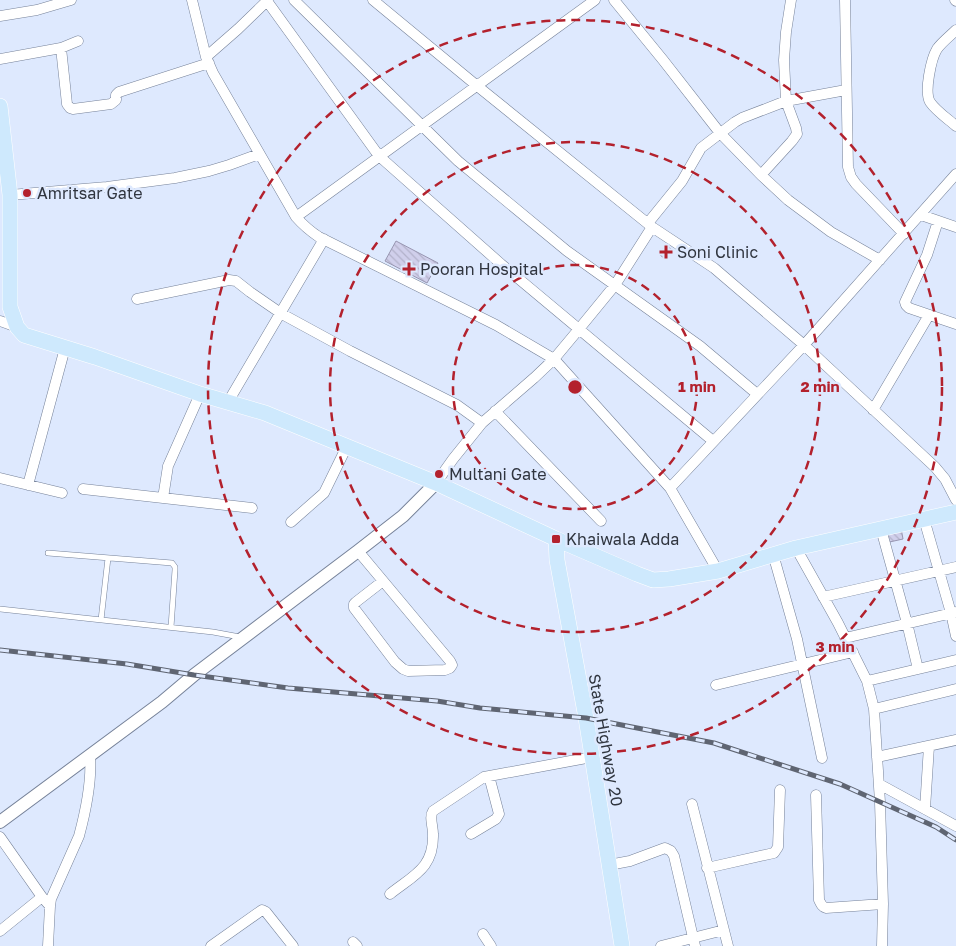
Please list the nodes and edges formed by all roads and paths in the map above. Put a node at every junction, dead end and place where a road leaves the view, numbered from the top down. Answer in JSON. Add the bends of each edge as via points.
{"nodes":[{"id":1,"x":72,"y":0,"type":"edge"},
{"id":2,"x":192,"y":0,"type":"edge"},
{"id":3,"x":267,"y":0,"type":"edge"},
{"id":4,"x":294,"y":0,"type":"edge"},
{"id":5,"x":373,"y":0,"type":"edge"},
{"id":6,"x":595,"y":0,"type":"edge"},
{"id":7,"x":614,"y":0,"type":"edge"},
{"id":8,"x":790,"y":0,"type":"edge"},
{"id":9,"x":845,"y":0,"type":"edge"},
{"id":10,"x":0,"y":16,"type":"edge"},
{"id":11,"x":956,"y":30,"type":"edge"},
{"id":12,"x":78,"y":41,"type":"dead end"},
{"id":13,"x":61,"y":48,"type":"junction"},
{"id":14,"x":0,"y":59,"type":"edge"},
{"id":15,"x":208,"y":60,"type":"junction"},
{"id":16,"x":476,"y":85,"type":"junction"},
{"id":17,"x":846,"y":90,"type":"junction"},
{"id":18,"x":786,"y":101,"type":"junction"},
{"id":19,"x":0,"y":106,"type":"edge"},
{"id":20,"x":421,"y":125,"type":"junction"},
{"id":21,"x":956,"y":126,"type":"edge"},
{"id":22,"x":720,"y":133,"type":"junction"},
{"id":23,"x":259,"y":154,"type":"junction"},
{"id":24,"x":379,"y":156,"type":"junction"},
{"id":25,"x":956,"y":174,"type":"edge"},
{"id":26,"x":761,"y":175,"type":"junction"},
{"id":27,"x":5,"y":194,"type":"edge"},
{"id":28,"x":921,"y":215,"type":"junction"},
{"id":29,"x":296,"y":217,"type":"junction"},
{"id":30,"x":938,"y":221,"type":"junction"},
{"id":31,"x":650,"y":225,"type":"junction"},
{"id":32,"x":956,"y":227,"type":"edge"},
{"id":33,"x":904,"y":234,"type":"junction"},
{"id":34,"x":324,"y":239,"type":"junction"},
{"id":35,"x":880,"y":260,"type":"junction"},
{"id":36,"x":615,"y":285,"type":"junction"},
{"id":37,"x":137,"y":299,"type":"dead end"},
{"id":38,"x":280,"y":312,"type":"junction"},
{"id":39,"x":929,"y":315,"type":"junction"},
{"id":40,"x":0,"y":321,"type":"edge"},
{"id":41,"x":956,"y":324,"type":"edge"},
{"id":42,"x":17,"y":326,"type":"junction"},
{"id":43,"x":579,"y":329,"type":"junction"},
{"id":44,"x":804,"y":346,"type":"junction"},
{"id":45,"x":65,"y":348,"type":"junction"},
{"id":46,"x":554,"y":359,"type":"junction"},
{"id":47,"x":200,"y":394,"type":"junction"},
{"id":48,"x":758,"y":394,"type":"junction"},
{"id":49,"x":228,"y":402,"type":"junction"},
{"id":50,"x":873,"y":410,"type":"junction"},
{"id":51,"x":495,"y":411,"type":"junction"},
{"id":52,"x":482,"y":422,"type":"junction"},
{"id":53,"x":713,"y":442,"type":"junction"},
{"id":54,"x":347,"y":446,"type":"junction"},
{"id":55,"x":0,"y":478,"type":"edge"},
{"id":56,"x":436,"y":483,"type":"junction"},
{"id":57,"x":28,"y":485,"type":"junction"},
{"id":58,"x":670,"y":488,"type":"junction"},
{"id":59,"x":83,"y":490,"type":"dead end"},
{"id":60,"x":62,"y":493,"type":"dead end"},
{"id":61,"x":163,"y":498,"type":"junction"},
{"id":62,"x":956,"y":500,"type":"edge"},
{"id":63,"x":252,"y":508,"type":"dead end"},
{"id":64,"x":956,"y":512,"type":"edge"},
{"id":65,"x":924,"y":519,"type":"junction"},
{"id":66,"x":601,"y":521,"type":"dead end"},
{"id":67,"x":291,"y":522,"type":"dead end"},
{"id":68,"x":881,"y":529,"type":"junction"},
{"id":69,"x":556,"y":539,"type":"junction"},
{"id":70,"x":796,"y":548,"type":"junction"},
{"id":71,"x":358,"y":551,"type":"junction"},
{"id":72,"x":48,"y":554,"type":"dead end"},
{"id":73,"x":773,"y":554,"type":"junction"},
{"id":74,"x":108,"y":558,"type":"junction"},
{"id":75,"x":956,"y":567,"type":"edge"},
{"id":76,"x":718,"y":571,"type":"junction"},
{"id":77,"x":939,"y":571,"type":"junction"},
{"id":78,"x":383,"y":581,"type":"junction"},
{"id":79,"x":895,"y":581,"type":"junction"},
{"id":80,"x":823,"y":597,"type":"junction"},
{"id":81,"x":0,"y":610,"type":"edge"},
{"id":82,"x":954,"y":612,"type":"edge"},
{"id":83,"x":101,"y":620,"type":"junction"},
{"id":84,"x":907,"y":623,"type":"junction"},
{"id":85,"x":171,"y":627,"type":"junction"},
{"id":86,"x":956,"y":636,"type":"edge"},
{"id":87,"x":243,"y":637,"type":"junction"},
{"id":88,"x":845,"y":638,"type":"junction"},
{"id":89,"x":852,"y":652,"type":"junction"},
{"id":90,"x":956,"y":660,"type":"edge"},
{"id":91,"x":802,"y":665,"type":"junction"},
{"id":92,"x":918,"y":669,"type":"junction"},
{"id":93,"x":867,"y":681,"type":"junction"},
{"id":94,"x":716,"y":685,"type":"dead end"},
{"id":95,"x":956,"y":689,"type":"edge"},
{"id":96,"x":874,"y":709,"type":"junction"},
{"id":97,"x":956,"y":740,"type":"edge"},
{"id":98,"x":929,"y":746,"type":"junction"},
{"id":99,"x":90,"y":756,"type":"junction"},
{"id":100,"x":592,"y":757,"type":"junction"},
{"id":101,"x":877,"y":757,"type":"junction"},
{"id":102,"x":822,"y":758,"type":"dead end"},
{"id":103,"x":489,"y":776,"type":"junction"},
{"id":104,"x":879,"y":784,"type":"junction"},
{"id":105,"x":780,"y":790,"type":"dead end"},
{"id":106,"x":816,"y":795,"type":"dead end"},
{"id":107,"x":692,"y":804,"type":"dead end"},
{"id":108,"x":925,"y":809,"type":"junction"},
{"id":109,"x":0,"y":822,"type":"edge"},
{"id":110,"x":956,"y":826,"type":"edge"},
{"id":111,"x":471,"y":834,"type":"dead end"},
{"id":112,"x":0,"y":837,"type":"edge"},
{"id":113,"x":609,"y":865,"type":"junction"},
{"id":114,"x":707,"y":868,"type":"junction"},
{"id":115,"x":390,"y":894,"type":"dead end"},
{"id":116,"x":42,"y":897,"type":"junction"},
{"id":117,"x":883,"y":904,"type":"junction"},
{"id":118,"x":50,"y":906,"type":"junction"},
{"id":119,"x":724,"y":930,"type":"junction"},
{"id":120,"x":0,"y":931,"type":"edge"},
{"id":121,"x":483,"y":934,"type":"dead end"},
{"id":122,"x":694,"y":942,"type":"edge"},
{"id":123,"x":48,"y":946,"type":"edge"},
{"id":124,"x":211,"y":946,"type":"edge"},
{"id":125,"x":293,"y":946,"type":"edge"},
{"id":126,"x":491,"y":946,"type":"edge"},
{"id":127,"x":622,"y":946,"type":"edge"},
{"id":128,"x":661,"y":946,"type":"edge"},
{"id":129,"x":728,"y":946,"type":"edge"},
{"id":130,"x":882,"y":946,"type":"edge"}],
"edges":[{"from":1,"to":10,"type":"street"},
{"from":2,"to":15,"type":"street"},
{"from":3,"to":15,"type":"street"},
{"from":3,"to":24,"type":"street"},
{"from":4,"to":20,"type":"street"},
{"from":5,"to":16,"type":"street"},
{"from":6,"to":16,"type":"street"},
{"from":7,"to":22,"type":"street"},
{"from":8,"to":18,"type":"street","via":[[784,60]]},
{"from":9,"to":17,"type":"street"},
{"from":11,"to":21,"type":"street","via":[[936,50],[927,90],[931,104]]},
{"from":12,"to":13,"type":"street"},
{"from":13,"to":14,"type":"street"},
{"from":13,"to":15,"type":"street","via":[[66,101],[73,109],[111,104],[119,92]]},
{"from":15,"to":23,"type":"street"},
{"from":16,"to":20,"type":"street"},
{"from":16,"to":31,"type":"street"},
{"from":17,"to":18,"type":"street"},
{"from":17,"to":33,"type":"street","via":[[847,158],[852,177]]},
{"from":18,"to":22,"type":"street","via":[[742,118]]},
{"from":18,"to":26,"type":"street","via":[[796,136]]},
{"from":19,"to":27,"type":"main road"},
{"from":20,"to":24,"type":"street"},
{"from":20,"to":36,"type":"street","via":[[475,176],[567,251]]},
{"from":22,"to":26,"type":"street"},
{"from":22,"to":31,"type":"street","via":[[701,148]]},
{"from":23,"to":27,"type":"street","via":[[229,166],[191,175],[107,187]]},
{"from":23,"to":29,"type":"street"},
{"from":24,"to":29,"type":"street"},
{"from":24,"to":43,"type":"street"},
{"from":25,"to":28,"type":"street"},
{"from":26,"to":35,"type":"street","via":[[831,232]]},
{"from":27,"to":42,"type":"main road","via":[[10,307]]},
{"from":28,"to":30,"type":"street"},
{"from":28,"to":33,"type":"street"},
{"from":29,"to":34,"type":"street","via":[[308,230]]},
{"from":30,"to":32,"type":"street"},
{"from":30,"to":39,"type":"street","via":[[927,255],[905,302],[909,308]]},
{"from":31,"to":36,"type":"street"},
{"from":31,"to":44,"type":"street","via":[[714,268]]},
{"from":33,"to":35,"type":"street"},
{"from":34,"to":38,"type":"street"},
{"from":34,"to":46,"type":"street","via":[[496,325]]},
{"from":35,"to":44,"type":"street"},
{"from":36,"to":43,"type":"street"},
{"from":36,"to":48,"type":"street","via":[[700,346]]},
{"from":37,"to":38,"type":"street","via":[[229,280],[236,281]]},
{"from":38,"to":49,"type":"street"},
{"from":38,"to":52,"type":"street","via":[[457,405]]},
{"from":39,"to":41,"type":"street"},
{"from":39,"to":50,"type":"street"},
{"from":40,"to":42,"type":"street"},
{"from":42,"to":45,"type":"main road","via":[[24,335]]},
{"from":43,"to":46,"type":"street"},
{"from":43,"to":53,"type":"street"},
{"from":44,"to":48,"type":"street"},
{"from":44,"to":50,"type":"street"},
{"from":45,"to":47,"type":"main road"},
{"from":45,"to":57,"type":"street"},
{"from":46,"to":51,"type":"street"},
{"from":46,"to":58,"type":"street"},
{"from":47,"to":49,"type":"main road"},
{"from":47,"to":61,"type":"street","via":[[168,466]]},
{"from":48,"to":53,"type":"street"},
{"from":49,"to":54,"type":"main road","via":[[265,413]]},
{"from":50,"to":62,"type":"street","via":[[935,467]]},
{"from":51,"to":52,"type":"street"},
{"from":51,"to":66,"type":"street"},
{"from":52,"to":56,"type":"street"},
{"from":53,"to":58,"type":"street"},
{"from":54,"to":56,"type":"main road"},
{"from":54,"to":67,"type":"street","via":[[324,493]]},
{"from":55,"to":57,"type":"street"},
{"from":56,"to":69,"type":"main road"},
{"from":56,"to":71,"type":"street","via":[[403,516]]},
{"from":57,"to":60,"type":"street"},
{"from":58,"to":76,"type":"street"},
{"from":59,"to":61,"type":"street"},
{"from":61,"to":63,"type":"street"},
{"from":64,"to":65,"type":"main road"},
{"from":65,"to":68,"type":"main road"},
{"from":65,"to":77,"type":"street"},
{"from":68,"to":70,"type":"main road"},
{"from":68,"to":79,"type":"street"},
{"from":69,"to":76,"type":"main road","via":[[654,580]]},
{"from":69,"to":100,"type":"main road","name":"State Highway 20"},
{"from":70,"to":73,"type":"main road"},
{"from":70,"to":80,"type":"street"},
{"from":71,"to":78,"type":"street"},
{"from":71,"to":87,"type":"street"},
{"from":72,"to":74,"type":"lane"},
{"from":73,"to":76,"type":"main road"},
{"from":73,"to":91,"type":"street"},
{"from":74,"to":83,"type":"lane"},
{"from":74,"to":85,"type":"lane","via":[[173,564]]},
{"from":75,"to":77,"type":"street"},
{"from":77,"to":79,"type":"street"},
{"from":77,"to":82,"type":"street"},
{"from":78,"to":78,"type":"street","via":[[450,661],[450,668],[403,669],[354,608],[356,602]]},
{"from":79,"to":80,"type":"street"},
{"from":79,"to":84,"type":"street"},
{"from":80,"to":88,"type":"street"},
{"from":81,"to":83,"type":"lane"},
{"from":82,"to":84,"type":"street"},
{"from":82,"to":86,"type":"street"},
{"from":83,"to":85,"type":"lane"},
{"from":84,"to":88,"type":"street"},
{"from":84,"to":92,"type":"street"},
{"from":85,"to":87,"type":"lane"},
{"from":87,"to":99,"type":"street"},
{"from":88,"to":89,"type":"street"},
{"from":89,"to":91,"type":"street"},
{"from":89,"to":93,"type":"street"},
{"from":90,"to":92,"type":"street"},
{"from":91,"to":94,"type":"street"},
{"from":91,"to":102,"type":"street"},
{"from":92,"to":93,"type":"street"},
{"from":93,"to":96,"type":"street"},
{"from":95,"to":96,"type":"street"},
{"from":96,"to":101,"type":"street"},
{"from":97,"to":98,"type":"street"},
{"from":98,"to":101,"type":"street"},
{"from":98,"to":108,"type":"street"},
{"from":99,"to":109,"type":"street"},
{"from":99,"to":118,"type":"street","via":[[86,807],[79,836]]},
{"from":100,"to":103,"type":"street"},
{"from":100,"to":113,"type":"main road","name":"State Highway 20"},
{"from":101,"to":104,"type":"street"},
{"from":103,"to":111,"type":"street","via":[[499,814],[496,820]]},
{"from":103,"to":115,"type":"street","via":[[432,812],[429,860]]},
{"from":104,"to":108,"type":"street"},
{"from":104,"to":117,"type":"street"},
{"from":105,"to":114,"type":"street","via":[[776,851]]},
{"from":106,"to":117,"type":"street","via":[[821,904],[826,908]]},
{"from":107,"to":114,"type":"street"},
{"from":108,"to":110,"type":"street"},
{"from":112,"to":116,"type":"street"},
{"from":113,"to":122,"type":"street","via":[[665,848],[671,850]]},
{"from":113,"to":127,"type":"main road","name":"State Highway 20"},
{"from":114,"to":119,"type":"street"},
{"from":116,"to":118,"type":"street"},
{"from":116,"to":120,"type":"street"},
{"from":117,"to":130,"type":"street"},
{"from":118,"to":123,"type":"street"},
{"from":119,"to":122,"type":"street"},
{"from":119,"to":129,"type":"street"},
{"from":121,"to":126,"type":"street"},
{"from":122,"to":128,"type":"street"},
{"from":124,"to":125,"type":"street","via":[[262,910]]}]}
